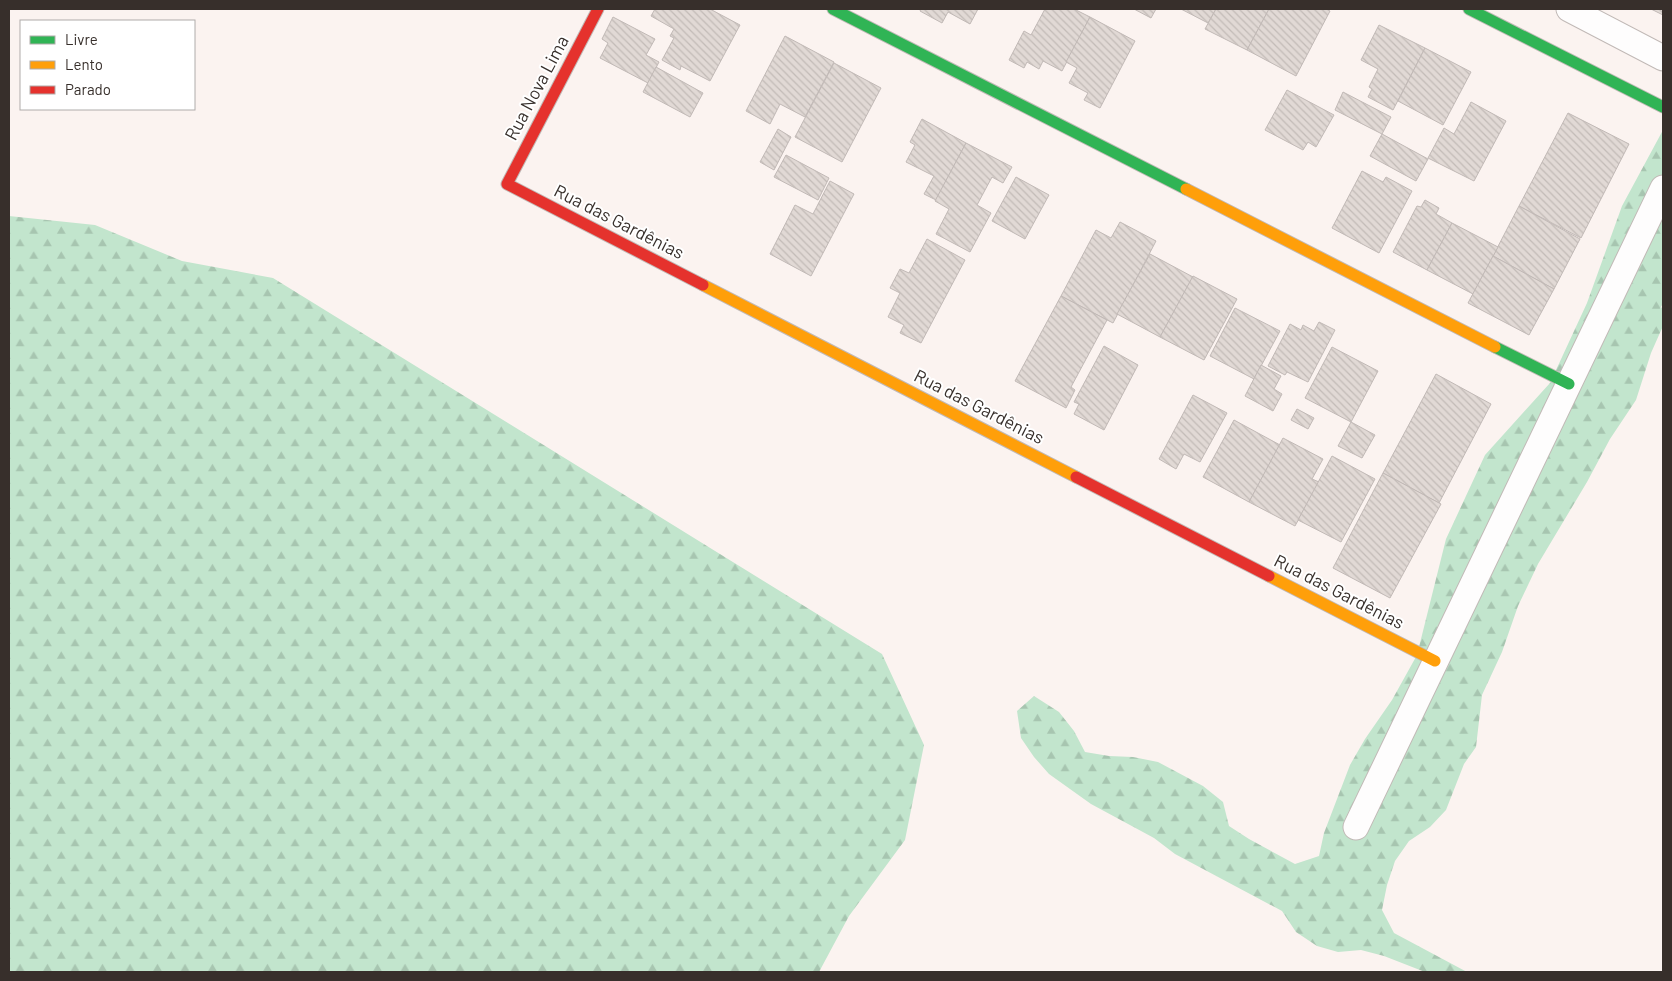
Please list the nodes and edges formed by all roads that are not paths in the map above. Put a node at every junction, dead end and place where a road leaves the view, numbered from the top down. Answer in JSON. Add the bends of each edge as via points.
{"nodes":[{"id":1,"x":598,"y":9,"type":"edge"},
{"id":2,"x":833,"y":9,"type":"edge"},
{"id":3,"x":1469,"y":9,"type":"edge"},
{"id":4,"x":1569,"y":9,"type":"edge"},
{"id":5,"x":1663,"y":58,"type":"edge"},
{"id":6,"x":1663,"y":107,"type":"edge"},
{"id":7,"x":507,"y":184,"type":"joint"},
{"id":8,"x":1663,"y":188,"type":"edge"},
{"id":9,"x":1569,"y":384,"type":"junction"},
{"id":10,"x":1435,"y":661,"type":"junction"},
{"id":11,"x":1356,"y":827,"type":"dead end"}],
"edges":[{"from":1,"to":7,"type":"street","name":"Rua Nova Lima"},
{"from":2,"to":9,"type":"street"},
{"from":3,"to":6,"type":"street"},
{"from":4,"to":5,"type":"street"},
{"from":7,"to":10,"type":"street","name":"Rua das Gardênias"},
{"from":8,"to":9,"type":"street"},
{"from":9,"to":10,"type":"street"},
{"from":10,"to":11,"type":"street"}]}
